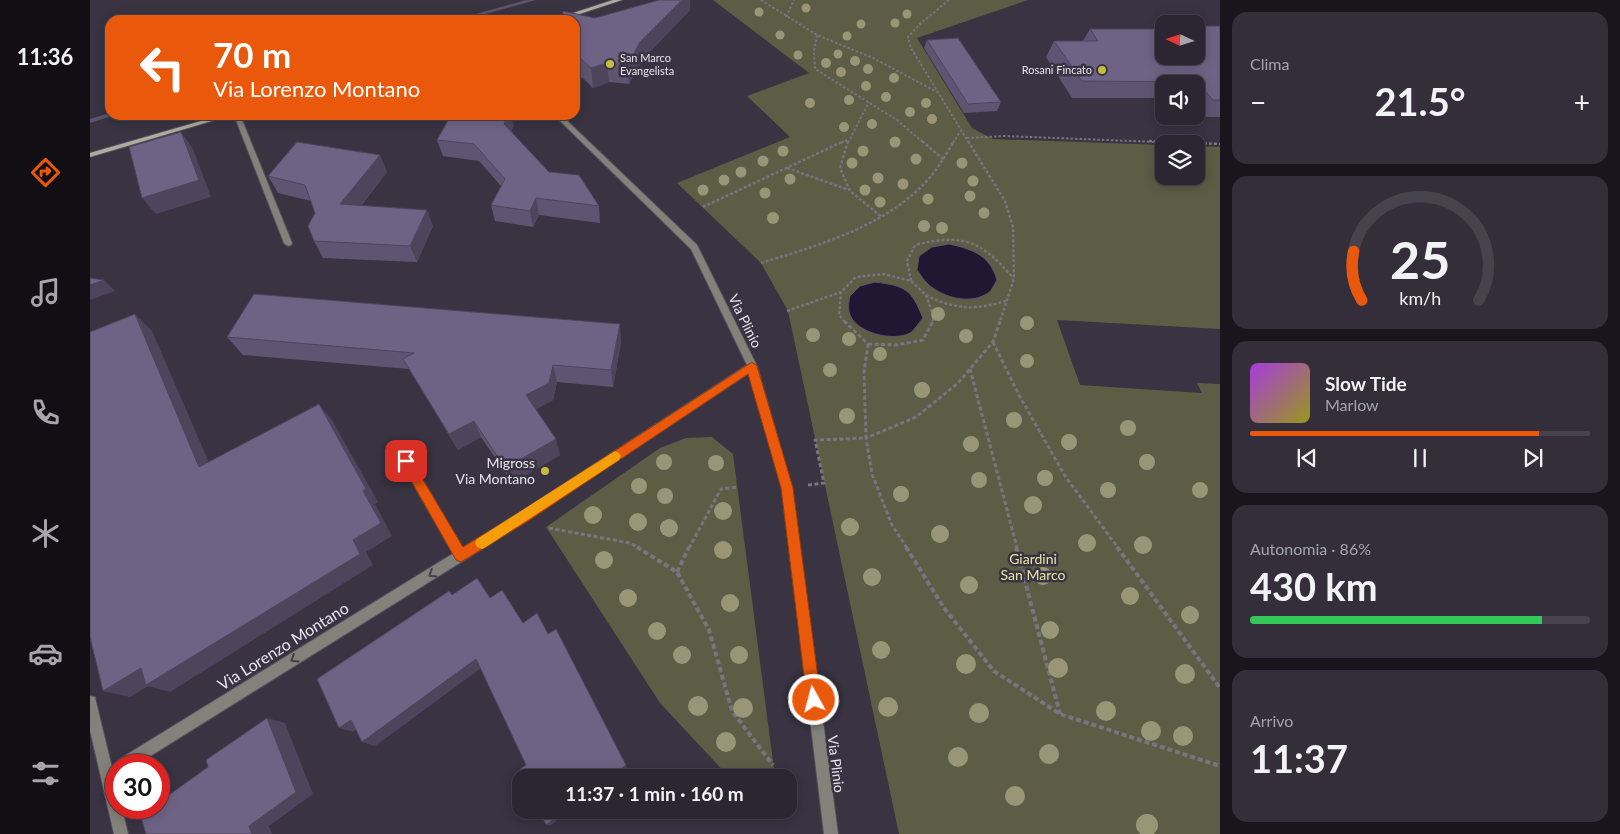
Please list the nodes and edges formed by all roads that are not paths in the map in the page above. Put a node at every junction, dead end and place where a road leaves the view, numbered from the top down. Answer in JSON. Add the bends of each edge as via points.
{"nodes":[{"id":1,"x":619,"y":0,"type":"edge"},
{"id":2,"x":570,"y":15,"type":"edge"},
{"id":3,"x":212,"y":120,"type":"edge"},
{"id":4,"x":239,"y":120,"type":"edge"},
{"id":5,"x":562,"y":120,"type":"edge"},
{"id":6,"x":90,"y":155,"type":"edge"},
{"id":7,"x":288,"y":243,"type":"dead end"},
{"id":8,"x":752,"y":366,"type":"junction"},
{"id":9,"x":397,"y":446,"type":"dead end"},
{"id":10,"x":461,"y":556,"type":"junction"},
{"id":11,"x":90,"y":702,"type":"edge"},
{"id":12,"x":106,"y":754,"type":"edge"},
{"id":13,"x":141,"y":754,"type":"edge"},
{"id":14,"x":119,"y":819,"type":"edge"},
{"id":15,"x":121,"y":834,"type":"edge"},
{"id":16,"x":831,"y":834,"type":"edge"}],
"edges":[{"from":1,"to":2,"type":"street"},
{"from":3,"to":6,"type":"street"},
{"from":4,"to":7,"type":"street"},
{"from":5,"to":8,"type":"street","name":"Via Plinio","via":[[694,247]]},
{"from":8,"to":10,"type":"street","name":"Via Lorenzo Montano"},
{"from":8,"to":16,"type":"street","name":"Via Plinio","via":[[787,488]]},
{"from":9,"to":10,"type":"street"},
{"from":10,"to":13,"type":"street","name":"Via Lorenzo Montano","one_way":true},
{"from":11,"to":12,"type":"street"},
{"from":14,"to":15,"type":"street"}]}
